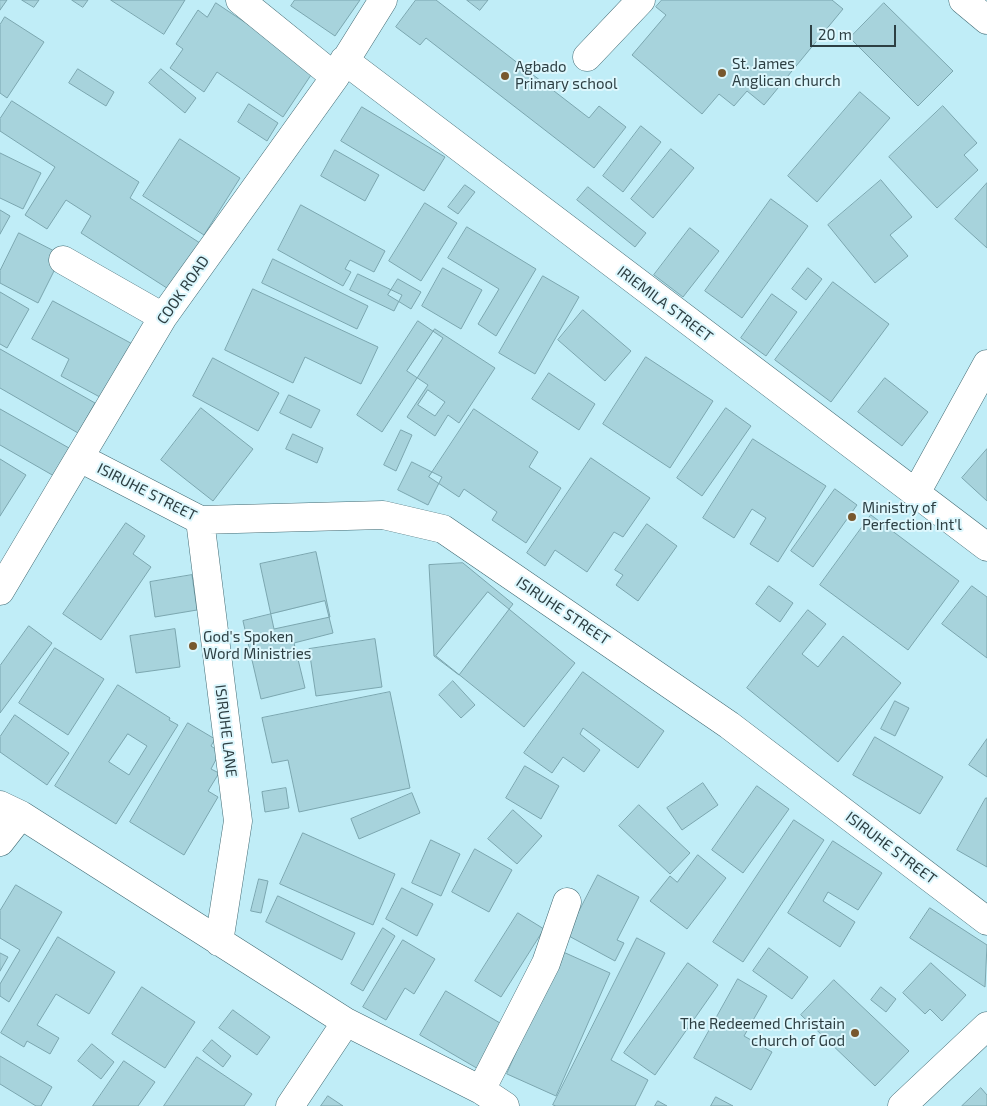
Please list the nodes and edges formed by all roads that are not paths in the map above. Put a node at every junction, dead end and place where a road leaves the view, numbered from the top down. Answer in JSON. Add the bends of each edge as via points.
{"nodes":[{"id":1,"x":240,"y":0,"type":"edge"},
{"id":2,"x":383,"y":0,"type":"edge"},
{"id":3,"x":641,"y":0,"type":"edge"},
{"id":4,"x":963,"y":0,"type":"edge"},
{"id":5,"x":987,"y":20,"type":"edge"},
{"id":6,"x":587,"y":57,"type":"dead end"},
{"id":7,"x":339,"y":69,"type":"junction"},
{"id":8,"x":63,"y":260,"type":"dead end"},
{"id":9,"x":163,"y":317,"type":"junction"},
{"id":10,"x":987,"y":364,"type":"edge"},
{"id":11,"x":80,"y":458,"type":"junction"},
{"id":12,"x":916,"y":493,"type":"junction"},
{"id":13,"x":200,"y":520,"type":"junction"},
{"id":14,"x":987,"y":547,"type":"edge"},
{"id":15,"x":0,"y":591,"type":"edge"},
{"id":16,"x":10,"y":810,"type":"edge"},
{"id":17,"x":0,"y":842,"type":"edge"},
{"id":18,"x":567,"y":902,"type":"dead end"},
{"id":19,"x":987,"y":921,"type":"edge"},
{"id":20,"x":219,"y":942,"type":"junction"},
{"id":21,"x":346,"y":1022,"type":"junction"},
{"id":22,"x":987,"y":1026,"type":"edge"},
{"id":23,"x":481,"y":1090,"type":"junction"},
{"id":24,"x":290,"y":1106,"type":"edge"},
{"id":25,"x":505,"y":1106,"type":"edge"},
{"id":26,"x":902,"y":1106,"type":"edge"}],
"edges":[{"from":1,"to":7,"type":"main road","name":"IRIEMILA STREET"},
{"from":2,"to":7,"type":"main road","name":"COOK ROAD"},
{"from":3,"to":6,"type":"main road"},
{"from":4,"to":5,"type":"main road"},
{"from":7,"to":9,"type":"main road","name":"COOK ROAD"},
{"from":7,"to":12,"type":"main road","name":"IRIEMILA STREET"},
{"from":8,"to":9,"type":"main road"},
{"from":9,"to":11,"type":"main road","name":"COOK ROAD"},
{"from":10,"to":12,"type":"main road"},
{"from":11,"to":13,"type":"main road","name":"ISIRUHE STREET"},
{"from":11,"to":15,"type":"main road","name":"COOK ROAD"},
{"from":12,"to":14,"type":"main road","name":"IRIEMILA STREET"},
{"from":13,"to":19,"type":"main road","name":"ISIRUHE STREET","via":[[383,515],[443,529],[729,725]]},
{"from":13,"to":20,"type":"main road","name":"ISIRUHE LANE","via":[[238,821]]},
{"from":16,"to":17,"type":"main road"},
{"from":16,"to":20,"type":"main road"},
{"from":18,"to":23,"type":"main road","via":[[546,963]]},
{"from":20,"to":21,"type":"main road"},
{"from":21,"to":23,"type":"main road"},
{"from":21,"to":24,"type":"main road"},
{"from":22,"to":26,"type":"main road"},
{"from":23,"to":25,"type":"main road"}]}
